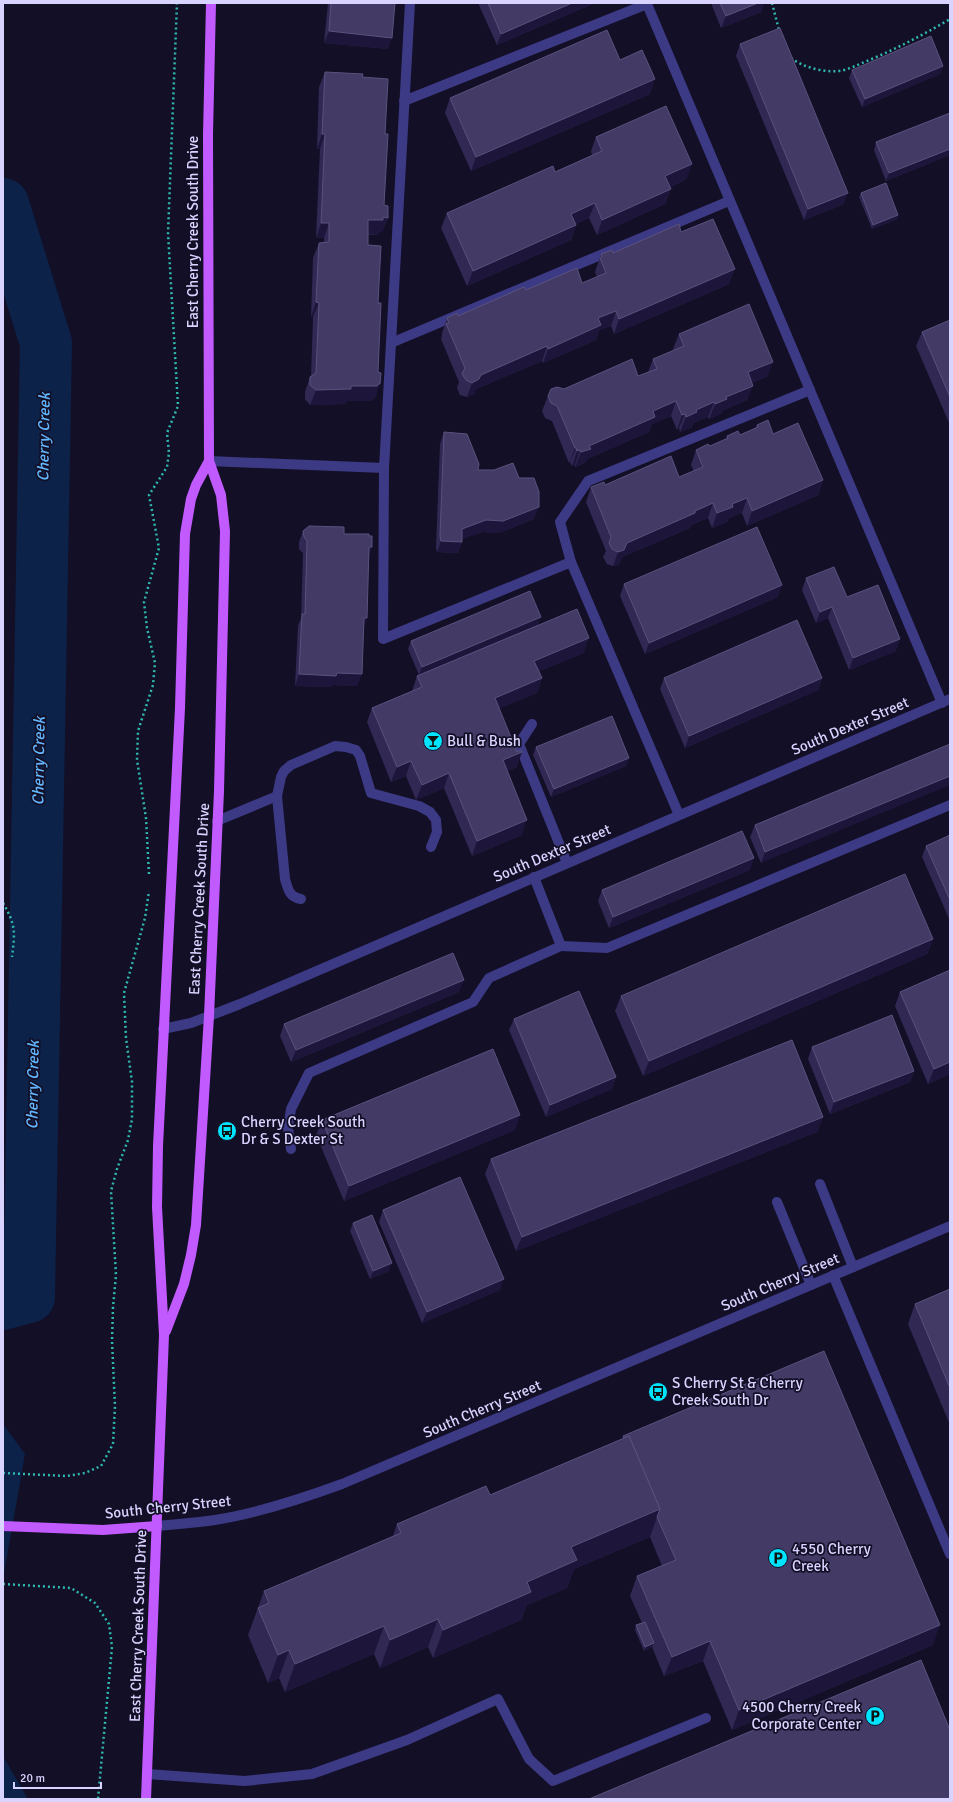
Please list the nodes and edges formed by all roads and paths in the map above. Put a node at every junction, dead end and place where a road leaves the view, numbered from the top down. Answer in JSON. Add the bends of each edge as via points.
{"nodes":[{"id":1,"x":177,"y":3,"type":"edge"},
{"id":2,"x":211,"y":3,"type":"edge"},
{"id":3,"x":410,"y":3,"type":"edge"},
{"id":4,"x":772,"y":3,"type":"edge"},
{"id":5,"x":646,"y":4,"type":"edge"},
{"id":6,"x":950,"y":19,"type":"edge"},
{"id":7,"x":779,"y":32,"type":"edge"},
{"id":8,"x":785,"y":53,"type":"edge"},
{"id":9,"x":404,"y":101,"type":"junction"},
{"id":10,"x":730,"y":201,"type":"junction"},
{"id":11,"x":391,"y":343,"type":"junction"},
{"id":12,"x":810,"y":390,"type":"junction"},
{"id":13,"x":209,"y":461,"type":"junction"},
{"id":14,"x":384,"y":468,"type":"junction"},
{"id":15,"x":571,"y":562,"type":"junction"},
{"id":16,"x":946,"y":701,"type":"edge"},
{"id":17,"x":532,"y":724,"type":"dead end"},
{"id":18,"x":277,"y":796,"type":"junction"},
{"id":19,"x":950,"y":805,"type":"edge"},
{"id":20,"x":680,"y":815,"type":"junction"},
{"id":21,"x":217,"y":821,"type":"junction"},
{"id":22,"x":431,"y":847,"type":"dead end"},
{"id":23,"x":568,"y":863,"type":"junction"},
{"id":24,"x":534,"y":877,"type":"junction"},
{"id":25,"x":150,"y":881,"type":"dead end"},
{"id":26,"x":149,"y":888,"type":"dead end"},
{"id":27,"x":301,"y":899,"type":"dead end"},
{"id":28,"x":3,"y":903,"type":"edge"},
{"id":29,"x":561,"y":946,"type":"junction"},
{"id":30,"x":12,"y":957,"type":"dead end"},
{"id":31,"x":209,"y":1016,"type":"junction"},
{"id":32,"x":163,"y":1029,"type":"junction"},
{"id":33,"x":291,"y":1148,"type":"dead end"},
{"id":34,"x":820,"y":1184,"type":"dead end"},
{"id":35,"x":777,"y":1202,"type":"dead end"},
{"id":36,"x":950,"y":1226,"type":"edge"},
{"id":37,"x":853,"y":1267,"type":"junction"},
{"id":38,"x":833,"y":1275,"type":"junction"},
{"id":39,"x":811,"y":1285,"type":"junction"},
{"id":40,"x":164,"y":1335,"type":"junction"},
{"id":41,"x":3,"y":1473,"type":"edge"},
{"id":42,"x":3,"y":1526,"type":"edge"},
{"id":43,"x":157,"y":1526,"type":"junction"},
{"id":44,"x":950,"y":1554,"type":"edge"},
{"id":45,"x":3,"y":1584,"type":"edge"},
{"id":46,"x":706,"y":1718,"type":"dead end"},
{"id":47,"x":147,"y":1774,"type":"junction"},
{"id":48,"x":98,"y":1799,"type":"edge"},
{"id":49,"x":146,"y":1799,"type":"edge"}],
"edges":[{"from":1,"to":25,"type":"path","via":[[168,233],[178,406],[167,433],[169,453],[166,467],[149,495],[159,548],[144,602],[155,663],[153,684],[138,731],[137,760],[146,818]]},
{"from":2,"to":13,"type":"main road","name":"East Cherry Creek South Drive","via":[[208,134]]},
{"from":3,"to":9,"type":"street"},
{"from":4,"to":7,"type":"path"},
{"from":5,"to":9,"type":"street"},
{"from":5,"to":10,"type":"street"},
{"from":6,"to":8,"type":"path","via":[[887,53],[843,70],[822,70],[796,61]]},
{"from":9,"to":11,"type":"street"},
{"from":10,"to":11,"type":"street"},
{"from":10,"to":12,"type":"street"},
{"from":11,"to":14,"type":"street"},
{"from":12,"to":15,"type":"street","via":[[588,481],[560,522]]},
{"from":12,"to":16,"type":"street"},
{"from":13,"to":14,"type":"street"},
{"from":13,"to":21,"type":"main road","name":"East Cherry Creek South Drive","via":[[221,495],[225,531]]},
{"from":13,"to":32,"type":"main road","name":"East Cherry Creek South Drive","via":[[191,499],[185,534],[180,708]]},
{"from":14,"to":15,"type":"street","via":[[383,639]]},
{"from":15,"to":20,"type":"street"},
{"from":16,"to":20,"type":"street","name":"South Dexter Street"},
{"from":17,"to":23,"type":"street","via":[[519,744]]},
{"from":18,"to":21,"type":"street"},
{"from":18,"to":22,"type":"street","via":[[281,777],[291,765],[335,746],[356,750],[371,792],[419,806],[430,812],[436,820],[437,832]]},
{"from":18,"to":27,"type":"street","via":[[285,880],[294,898]]},
{"from":19,"to":29,"type":"street","via":[[607,948]]},
{"from":20,"to":23,"type":"street","name":"South Dexter Street"},
{"from":21,"to":31,"type":"main road","name":"East Cherry Creek South Drive"},
{"from":23,"to":24,"type":"street","name":"South Dexter Street"},
{"from":24,"to":29,"type":"street"},
{"from":24,"to":31,"type":"street","name":"South Dexter Street"},
{"from":26,"to":41,"type":"path","via":[[145,918],[124,993],[126,1038],[132,1082],[132,1119],[128,1140],[111,1191],[116,1275],[112,1341],[116,1406],[114,1444],[101,1466],[85,1473],[67,1476]]},
{"from":28,"to":30,"type":"path","via":[[13,921],[15,934]]},
{"from":29,"to":33,"type":"street","via":[[489,978],[473,1002],[309,1073],[292,1109],[288,1128]]},
{"from":31,"to":32,"type":"street","name":"South Dexter Street"},
{"from":31,"to":40,"type":"main road","name":"East Cherry Creek South Drive","via":[[196,1225],[184,1284]]},
{"from":32,"to":40,"type":"main road","name":"East Cherry Creek South Drive","via":[[157,1207]]},
{"from":34,"to":37,"type":"street"},
{"from":35,"to":39,"type":"street"},
{"from":36,"to":37,"type":"street","name":"South Cherry Street"},
{"from":37,"to":38,"type":"street","name":"South Cherry Street"},
{"from":38,"to":39,"type":"street","name":"South Cherry Street"},
{"from":38,"to":44,"type":"street"},
{"from":39,"to":43,"type":"street","name":"South Cherry Street","via":[[342,1484],[304,1498],[247,1513],[214,1520]]},
{"from":40,"to":43,"type":"main road","name":"East Cherry Creek South Drive"},
{"from":42,"to":43,"type":"main road","name":"South Cherry Street","via":[[103,1530]]},
{"from":43,"to":47,"type":"main road","name":"East Cherry Creek South Drive"},
{"from":45,"to":48,"type":"path","via":[[72,1588],[95,1603],[109,1624],[112,1647]]},
{"from":46,"to":47,"type":"street","via":[[553,1781],[529,1759],[498,1699],[407,1740],[312,1774],[245,1780]]},
{"from":47,"to":49,"type":"main road","name":"East Cherry Creek South Drive"}]}
